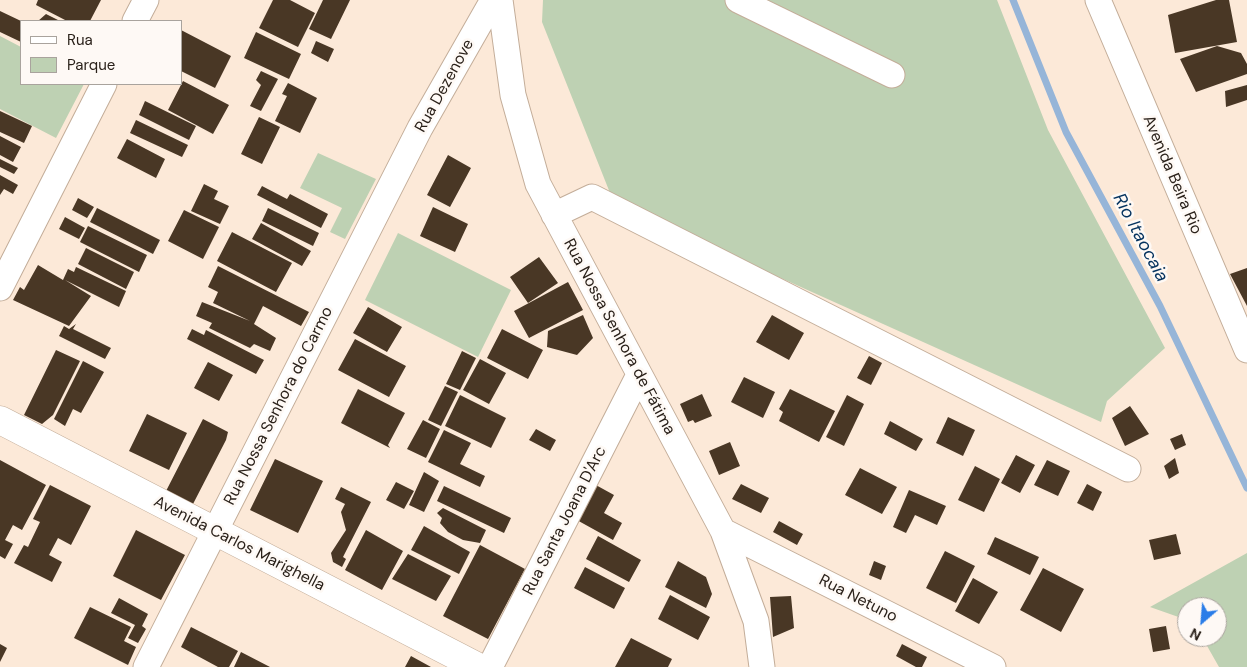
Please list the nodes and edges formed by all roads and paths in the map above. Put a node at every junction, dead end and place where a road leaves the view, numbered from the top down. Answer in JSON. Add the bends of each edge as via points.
{"nodes":[{"id":1,"x":146,"y":0,"type":"edge"},
{"id":2,"x":493,"y":0,"type":"edge"},
{"id":3,"x":500,"y":0,"type":"edge"},
{"id":4,"x":738,"y":0,"type":"edge"},
{"id":5,"x":1103,"y":3,"type":"edge"},
{"id":6,"x":136,"y":20,"type":"edge"},
{"id":7,"x":892,"y":75,"type":"dead end"},
{"id":8,"x":103,"y":85,"type":"edge"},
{"id":9,"x":399,"y":172,"type":"joint"},
{"id":10,"x":554,"y":214,"type":"junction"},
{"id":11,"x":0,"y":288,"type":"edge"},
{"id":12,"x":1247,"y":350,"type":"edge"},
{"id":13,"x":639,"y":375,"type":"junction"},
{"id":14,"x":0,"y":420,"type":"edge"},
{"id":15,"x":1128,"y":469,"type":"dead end"},
{"id":16,"x":723,"y":531,"type":"junction"},
{"id":17,"x":215,"y":532,"type":"junction"},
{"id":18,"x":146,"y":667,"type":"edge"},
{"id":19,"x":478,"y":667,"type":"edge"},
{"id":20,"x":490,"y":667,"type":"edge"},
{"id":21,"x":762,"y":667,"type":"edge"},
{"id":22,"x":993,"y":667,"type":"edge"}],
"edges":[{"from":1,"to":6,"type":"street"},
{"from":2,"to":9,"type":"street","name":"Rua Dezenove","via":[[420,128]]},
{"from":3,"to":10,"type":"street","name":"Rua Nossa Senhora de Fátima","via":[[512,95],[538,184]]},
{"from":4,"to":7,"type":"street"},
{"from":5,"to":12,"type":"street","name":"Avenida Beira Rio"},
{"from":8,"to":11,"type":"street"},
{"from":9,"to":17,"type":"street","name":"Rua Nossa Senhora do Carmo"},
{"from":10,"to":13,"type":"street","name":"Rua Nossa Senhora de Fátima"},
{"from":10,"to":15,"type":"street","via":[[592,197]]},
{"from":13,"to":16,"type":"street","name":"Rua Nossa Senhora de Fátima"},
{"from":13,"to":20,"type":"street","name":"Rua Santa Joana D'Arc"},
{"from":14,"to":17,"type":"main road","name":"Avenida Carlos Marighella"},
{"from":16,"to":21,"type":"street","name":"Rua Nossa Senhora de Fátima","via":[[756,621]]},
{"from":16,"to":22,"type":"street","name":"Rua Netuno"},
{"from":17,"to":18,"type":"street","name":"Rua Nossa Senhora do Carmo"},
{"from":17,"to":19,"type":"main road","name":"Avenida Carlos Marighella"}]}
